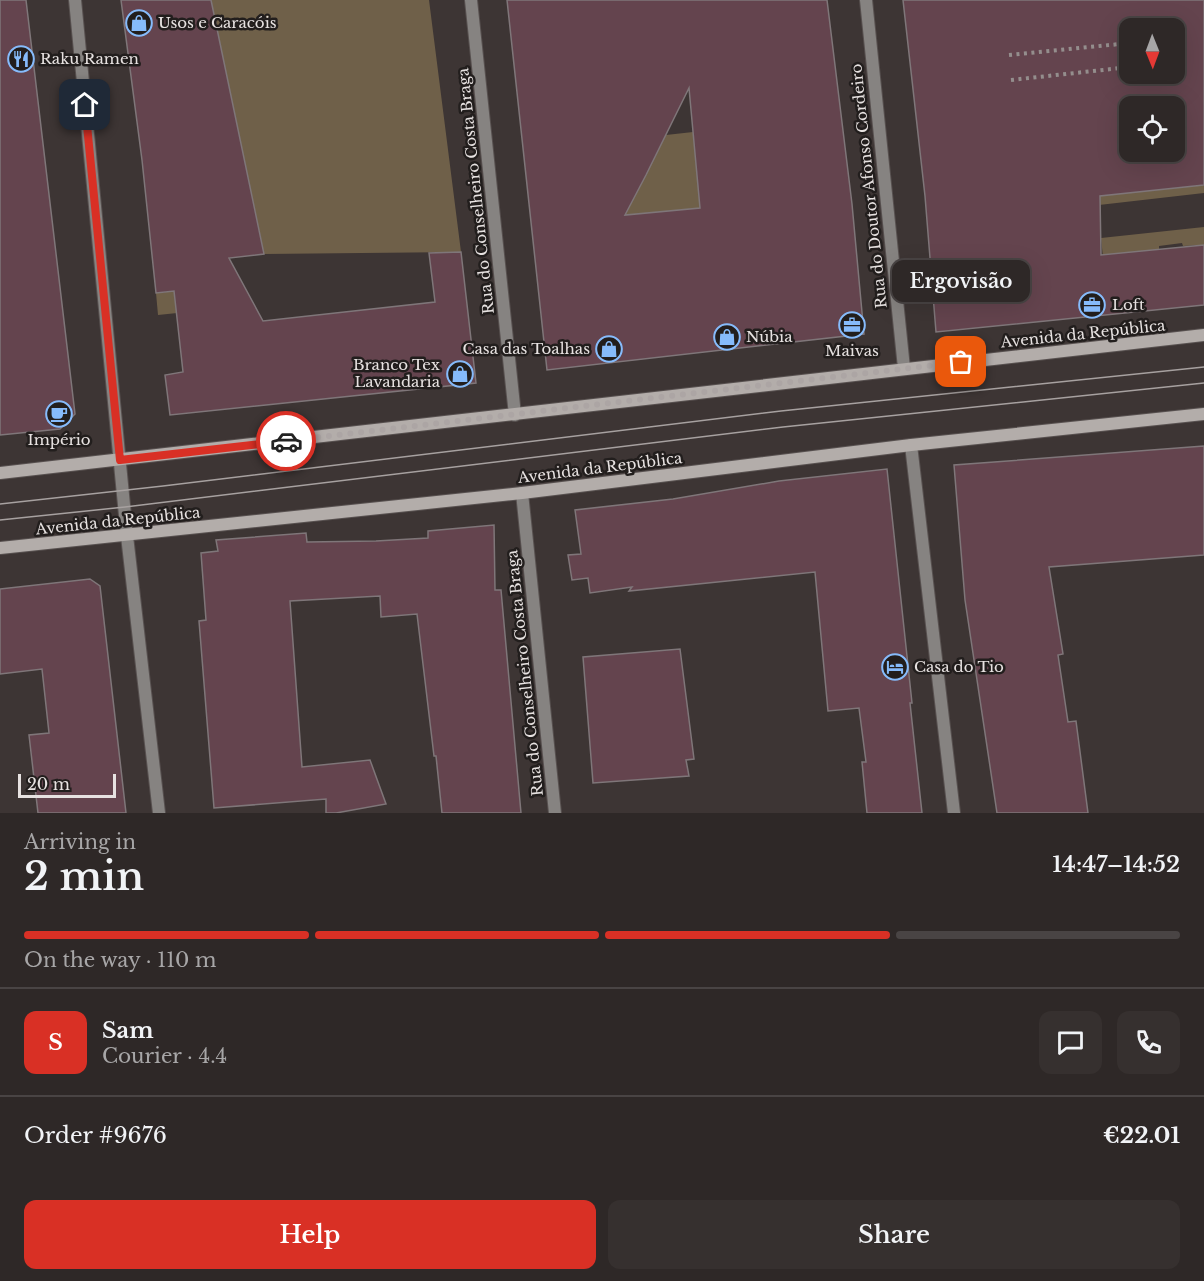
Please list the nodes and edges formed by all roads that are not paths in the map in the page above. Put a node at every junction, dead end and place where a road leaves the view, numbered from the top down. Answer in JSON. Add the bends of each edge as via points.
{"nodes":[{"id":1,"x":75,"y":0,"type":"edge"},
{"id":2,"x":471,"y":0,"type":"edge"},
{"id":3,"x":866,"y":0,"type":"edge"},
{"id":4,"x":1204,"y":335,"type":"edge"},
{"id":5,"x":904,"y":369,"type":"junction"},
{"id":6,"x":1204,"y":414,"type":"edge"},
{"id":7,"x":515,"y":415,"type":"junction"},
{"id":8,"x":911,"y":445,"type":"junction"},
{"id":9,"x":120,"y":460,"type":"junction"},
{"id":10,"x":0,"y":473,"type":"edge"},
{"id":11,"x":522,"y":493,"type":"junction"},
{"id":12,"x":127,"y":536,"type":"junction"},
{"id":13,"x":0,"y":548,"type":"edge"},
{"id":14,"x":159,"y":813,"type":"edge"},
{"id":15,"x":555,"y":813,"type":"edge"},
{"id":16,"x":954,"y":813,"type":"edge"}],
"edges":[{"from":1,"to":9,"type":"street"},
{"from":2,"to":7,"type":"street","name":"Rua do Conselheiro Costa Braga"},
{"from":3,"to":5,"type":"street","name":"Rua do Doutor Afonso Cordeiro"},
{"from":4,"to":5,"type":"main road","name":"Avenida da República"},
{"from":5,"to":7,"type":"main road","name":"Avenida da República"},
{"from":6,"to":8,"type":"main road","name":"Avenida da República"},
{"from":7,"to":9,"type":"main road","name":"Avenida da República"},
{"from":8,"to":11,"type":"main road","name":"Avenida da República"},
{"from":8,"to":16,"type":"street"},
{"from":9,"to":10,"type":"main road","name":"Avenida da República"},
{"from":9,"to":12,"type":"street"},
{"from":11,"to":12,"type":"main road","name":"Avenida da República"},
{"from":11,"to":15,"type":"street","name":"Rua do Conselheiro Costa Braga"},
{"from":12,"to":13,"type":"main road","name":"Avenida da República"},
{"from":12,"to":14,"type":"street"}]}
